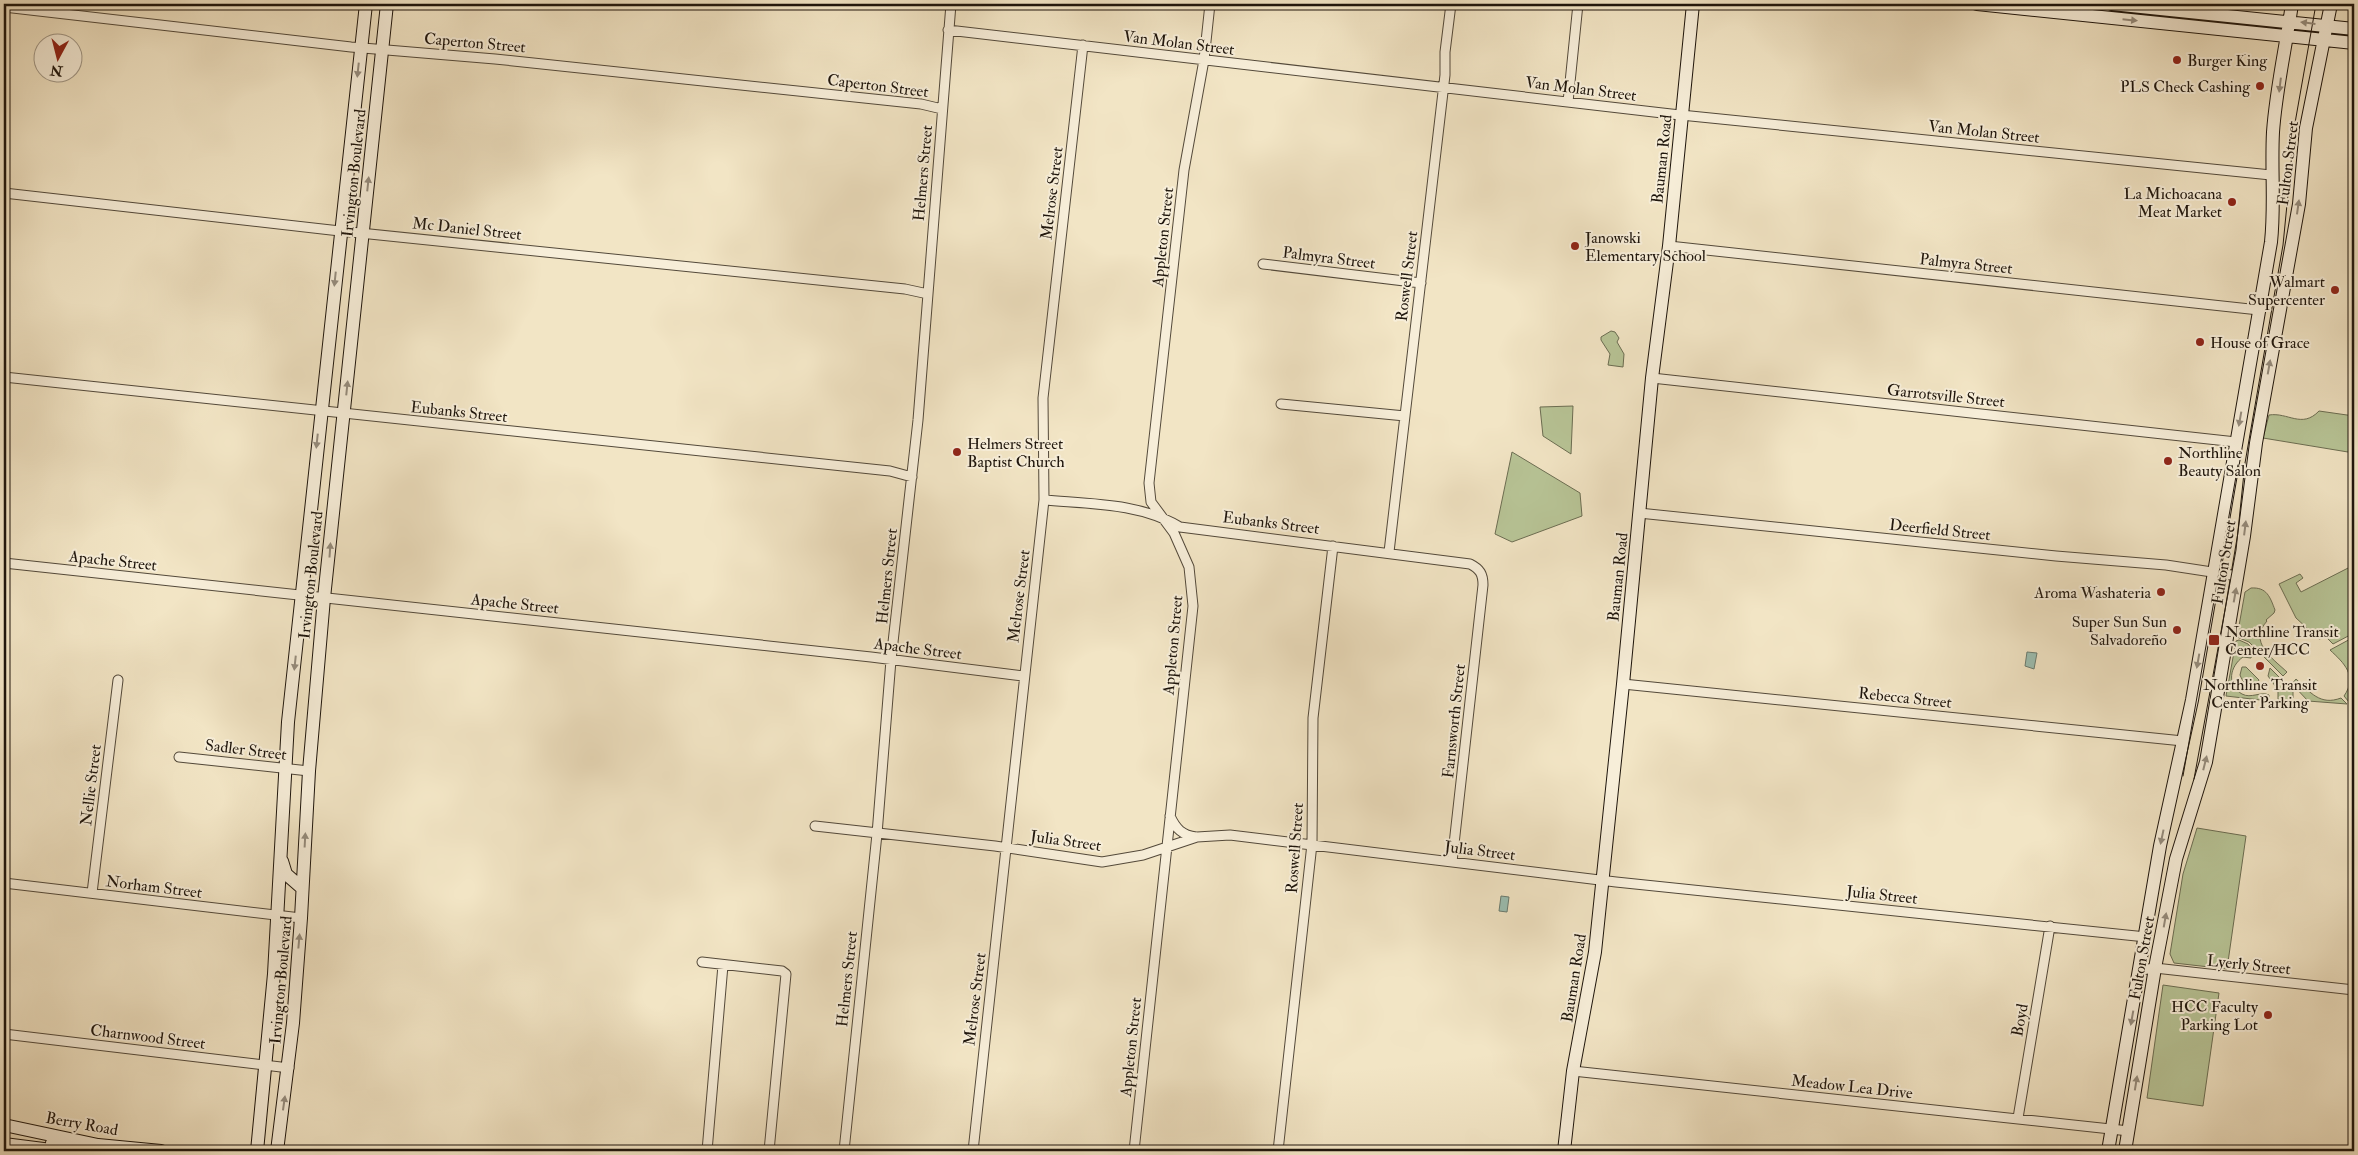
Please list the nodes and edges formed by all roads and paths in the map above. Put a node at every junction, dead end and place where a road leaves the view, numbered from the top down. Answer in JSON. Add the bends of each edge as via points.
{"nodes":[{"id":1,"x":366,"y":4,"type":"edge"},
{"id":2,"x":387,"y":4,"type":"edge"},
{"id":3,"x":951,"y":4,"type":"edge"},
{"id":4,"x":1210,"y":4,"type":"edge"},
{"id":5,"x":1452,"y":4,"type":"edge"},
{"id":6,"x":1578,"y":4,"type":"edge"},
{"id":7,"x":1693,"y":4,"type":"edge"},
{"id":8,"x":1977,"y":4,"type":"edge"},
{"id":9,"x":2112,"y":4,"type":"edge"},
{"id":10,"x":2292,"y":4,"type":"edge"},
{"id":11,"x":2331,"y":4,"type":"edge"},
{"id":12,"x":4,"y":7,"type":"edge"},
{"id":13,"x":2049,"y":8,"type":"edge"},
{"id":14,"x":2165,"y":9,"type":"junction"},
{"id":15,"x":2289,"y":21,"type":"junction"},
{"id":16,"x":2163,"y":24,"type":"junction"},
{"id":17,"x":2326,"y":26,"type":"junction"},
{"id":18,"x":2354,"y":29,"type":"edge"},
{"id":19,"x":948,"y":30,"type":"junction"},
{"id":20,"x":2286,"y":37,"type":"junction"},
{"id":21,"x":2323,"y":40,"type":"junction"},
{"id":22,"x":2354,"y":43,"type":"edge"},
{"id":23,"x":1083,"y":45,"type":"junction"},
{"id":24,"x":361,"y":47,"type":"junction"},
{"id":25,"x":382,"y":49,"type":"junction"},
{"id":26,"x":1204,"y":60,"type":"junction"},
{"id":27,"x":1443,"y":88,"type":"junction"},
{"id":28,"x":1568,"y":102,"type":"junction"},
{"id":29,"x":942,"y":109,"type":"junction"},
{"id":30,"x":1682,"y":115,"type":"junction"},
{"id":31,"x":2271,"y":175,"type":"junction"},
{"id":32,"x":4,"y":193,"type":"edge"},
{"id":33,"x":340,"y":231,"type":"junction"},
{"id":34,"x":363,"y":233,"type":"junction"},
{"id":35,"x":1669,"y":246,"type":"junction"},
{"id":36,"x":1263,"y":264,"type":"dead end"},
{"id":37,"x":1421,"y":282,"type":"junction"},
{"id":38,"x":928,"y":294,"type":"junction"},
{"id":39,"x":2259,"y":310,"type":"junction"},
{"id":40,"x":4,"y":377,"type":"edge"},
{"id":41,"x":1652,"y":378,"type":"junction"},
{"id":42,"x":1280,"y":404,"type":"dead end"},
{"id":43,"x":320,"y":412,"type":"junction"},
{"id":44,"x":344,"y":414,"type":"junction"},
{"id":45,"x":1404,"y":416,"type":"junction"},
{"id":46,"x":2236,"y":442,"type":"junction"},
{"id":47,"x":912,"y":477,"type":"junction"},
{"id":48,"x":1044,"y":500,"type":"junction"},
{"id":49,"x":1152,"y":502,"type":"junction"},
{"id":50,"x":1146,"y":511,"type":"junction"},
{"id":51,"x":1639,"y":513,"type":"junction"},
{"id":52,"x":1162,"y":516,"type":"junction"},
{"id":53,"x":1177,"y":530,"type":"junction"},
{"id":54,"x":1333,"y":546,"type":"junction"},
{"id":55,"x":1389,"y":552,"type":"junction"},
{"id":56,"x":4,"y":563,"type":"edge"},
{"id":57,"x":2214,"y":573,"type":"junction"},
{"id":58,"x":2238,"y":576,"type":"junction"},
{"id":59,"x":1483,"y":585,"type":"joint"},
{"id":60,"x":302,"y":597,"type":"junction"},
{"id":61,"x":324,"y":598,"type":"junction"},
{"id":62,"x":891,"y":660,"type":"junction"},
{"id":63,"x":1024,"y":676,"type":"junction"},
{"id":64,"x":118,"y":680,"type":"dead end"},
{"id":65,"x":1624,"y":684,"type":"junction"},
{"id":66,"x":2183,"y":741,"type":"junction"},
{"id":67,"x":179,"y":756,"type":"dead end"},
{"id":68,"x":285,"y":769,"type":"junction"},
{"id":69,"x":309,"y":771,"type":"junction"},
{"id":70,"x":2172,"y":792,"type":"junction"},
{"id":71,"x":2194,"y":797,"type":"junction"},
{"id":72,"x":2169,"y":807,"type":"junction"},
{"id":73,"x":2190,"y":811,"type":"junction"},
{"id":74,"x":1170,"y":815,"type":"junction"},
{"id":75,"x":815,"y":826,"type":"dead end"},
{"id":76,"x":877,"y":834,"type":"junction"},
{"id":77,"x":1196,"y":837,"type":"junction"},
{"id":78,"x":1312,"y":844,"type":"junction"},
{"id":79,"x":1006,"y":848,"type":"junction"},
{"id":80,"x":1166,"y":848,"type":"junction"},
{"id":81,"x":280,"y":857,"type":"junction"},
{"id":82,"x":1452,"y":862,"type":"junction"},
{"id":83,"x":1603,"y":881,"type":"junction"},
{"id":84,"x":4,"y":883,"type":"edge"},
{"id":85,"x":302,"y":888,"type":"junction"},
{"id":86,"x":92,"y":893,"type":"junction"},
{"id":87,"x":278,"y":916,"type":"junction"},
{"id":88,"x":301,"y":918,"type":"junction"},
{"id":89,"x":2050,"y":926,"type":"junction"},
{"id":90,"x":2146,"y":937,"type":"junction"},
{"id":91,"x":702,"y":962,"type":"dead end"},
{"id":92,"x":723,"y":965,"type":"junction"},
{"id":93,"x":2155,"y":968,"type":"junction"},
{"id":94,"x":2141,"y":970,"type":"junction"},
{"id":95,"x":2354,"y":990,"type":"edge"},
{"id":96,"x":4,"y":1034,"type":"edge"},
{"id":97,"x":265,"y":1066,"type":"junction"},
{"id":98,"x":288,"y":1068,"type":"junction"},
{"id":99,"x":1573,"y":1071,"type":"junction"},
{"id":100,"x":2018,"y":1118,"type":"junction"},
{"id":101,"x":4,"y":1124,"type":"edge"},
{"id":102,"x":2112,"y":1129,"type":"junction"},
{"id":103,"x":28,"y":1130,"type":"junction"},
{"id":104,"x":2128,"y":1131,"type":"junction"},
{"id":105,"x":4,"y":1144,"type":"edge"},
{"id":106,"x":60,"y":1151,"type":"edge"},
{"id":107,"x":79,"y":1151,"type":"edge"},
{"id":108,"x":161,"y":1151,"type":"edge"},
{"id":109,"x":257,"y":1151,"type":"edge"},
{"id":110,"x":277,"y":1151,"type":"edge"},
{"id":111,"x":706,"y":1151,"type":"edge"},
{"id":112,"x":769,"y":1151,"type":"edge"},
{"id":113,"x":844,"y":1151,"type":"edge"},
{"id":114,"x":972,"y":1151,"type":"edge"},
{"id":115,"x":1134,"y":1151,"type":"edge"},
{"id":116,"x":1278,"y":1151,"type":"edge"},
{"id":117,"x":1564,"y":1151,"type":"edge"},
{"id":118,"x":2108,"y":1151,"type":"edge"},
{"id":119,"x":2125,"y":1151,"type":"edge"}],
"edges":[{"from":1,"to":24,"type":"main road","name":"Irvington Boulevard"},
{"from":2,"to":25,"type":"main road","name":"Irvington Boulevard"},
{"from":3,"to":19,"type":"street","name":"Helmers Street"},
{"from":4,"to":26,"type":"street","name":"Appleton Street"},
{"from":5,"to":27,"type":"street","name":"Roswell Street"},
{"from":6,"to":28,"type":"street"},
{"from":7,"to":30,"type":"main road","name":"Bauman Road"},
{"from":8,"to":13,"type":"main road"},
{"from":9,"to":14,"type":"main road"},
{"from":10,"to":15,"type":"main road","name":"Fulton Street"},
{"from":11,"to":17,"type":"main road","name":"Fulton Street"},
{"from":12,"to":24,"type":"street","name":"Caperton Street"},
{"from":13,"to":16,"type":"main road","one_way":true},
{"from":14,"to":15,"type":"main road"},
{"from":14,"to":16,"type":"main road"},
{"from":17,"to":15,"type":"main road","one_way":true},
{"from":15,"to":20,"type":"main road","name":"Fulton Street"},
{"from":16,"to":20,"type":"main road"},
{"from":17,"to":18,"type":"main road"},
{"from":17,"to":21,"type":"main road","name":"Fulton Street"},
{"from":19,"to":23,"type":"street","name":"Van Molan Street"},
{"from":19,"to":29,"type":"street","name":"Helmers Street"},
{"from":20,"to":21,"type":"main road"},
{"from":20,"to":31,"type":"main road","name":"Fulton Street","one_way":true,"via":[[2273,129]]},
{"from":21,"to":22,"type":"main road"},
{"from":58,"to":21,"type":"main road","name":"Fulton Street","one_way":true,"via":[[2256,443],[2299,204],[2306,128]]},
{"from":23,"to":26,"type":"street","name":"Van Molan Street"},
{"from":23,"to":48,"type":"street","name":"Melrose Street","via":[[1043,398]]},
{"from":24,"to":25,"type":"street","name":"Caperton Street"},
{"from":24,"to":33,"type":"main road","name":"Irvington Boulevard","one_way":true},
{"from":25,"to":29,"type":"street","name":"Caperton Street","via":[[921,104]]},
{"from":34,"to":25,"type":"main road","name":"Irvington Boulevard","one_way":true},
{"from":26,"to":27,"type":"street","name":"Van Molan Street"},
{"from":26,"to":49,"type":"street","name":"Appleton Street","via":[[1184,170],[1149,483]]},
{"from":27,"to":28,"type":"street","name":"Van Molan Street"},
{"from":27,"to":37,"type":"street","name":"Roswell Street"},
{"from":28,"to":30,"type":"street","name":"Van Molan Street"},
{"from":29,"to":38,"type":"street","name":"Helmers Street"},
{"from":30,"to":31,"type":"street","name":"Van Molan Street"},
{"from":30,"to":35,"type":"main road","name":"Bauman Road"},
{"from":31,"to":39,"type":"main road","name":"Fulton Street","via":[[2274,210]]},
{"from":32,"to":33,"type":"street","name":"Mc Daniel Street"},
{"from":33,"to":34,"type":"street","name":"Mc Daniel Street"},
{"from":33,"to":43,"type":"main road","name":"Irvington Boulevard","one_way":true},
{"from":34,"to":38,"type":"street","name":"Mc Daniel Street","via":[[905,289]]},
{"from":44,"to":34,"type":"main road","name":"Irvington Boulevard","one_way":true},
{"from":35,"to":39,"type":"street","name":"Palmyra Street"},
{"from":35,"to":41,"type":"main road","name":"Bauman Road"},
{"from":36,"to":37,"type":"street","name":"Palmyra Street"},
{"from":37,"to":45,"type":"street","name":"Roswell Street"},
{"from":38,"to":47,"type":"street","name":"Helmers Street"},
{"from":39,"to":46,"type":"main road","name":"Fulton Street","one_way":true},
{"from":40,"to":43,"type":"street","name":"Eubanks Street"},
{"from":41,"to":46,"type":"street","name":"Garrotsville Street"},
{"from":41,"to":51,"type":"main road","name":"Bauman Road"},
{"from":42,"to":45,"type":"street"},
{"from":43,"to":44,"type":"street","name":"Eubanks Street"},
{"from":43,"to":60,"type":"main road","name":"Irvington Boulevard","one_way":true},
{"from":44,"to":47,"type":"street","name":"Eubanks Street","via":[[880,470]]},
{"from":61,"to":44,"type":"main road","name":"Irvington Boulevard","one_way":true},
{"from":45,"to":55,"type":"street","name":"Roswell Street"},
{"from":46,"to":57,"type":"main road","name":"Fulton Street"},
{"from":47,"to":62,"type":"street","name":"Helmers Street"},
{"from":48,"to":50,"type":"street"},
{"from":48,"to":63,"type":"street","name":"Melrose Street"},
{"from":49,"to":50,"type":"street"},
{"from":49,"to":52,"type":"street","name":"Appleton Street"},
{"from":50,"to":52,"type":"street"},
{"from":51,"to":57,"type":"street","name":"Deerfield Street","via":[[2166,565]]},
{"from":51,"to":65,"type":"main road","name":"Bauman Road"},
{"from":52,"to":53,"type":"street","name":"Appleton Street"},
{"from":53,"to":54,"type":"street","name":"Eubanks Street"},
{"from":53,"to":74,"type":"street","name":"Appleton Street","via":[[1189,568],[1193,606]]},
{"from":54,"to":55,"type":"street","name":"Eubanks Street"},
{"from":54,"to":78,"type":"street","name":"Roswell Street","via":[[1313,718]]},
{"from":55,"to":59,"type":"street","name":"Eubanks Street","via":[[1470,564],[1480,570]]},
{"from":56,"to":60,"type":"street","name":"Apache Street"},
{"from":57,"to":58,"type":"street","name":"Deerfield Street"},
{"from":57,"to":66,"type":"main road","name":"Fulton Street","one_way":true},
{"from":71,"to":58,"type":"main road","name":"Fulton Street","one_way":true,"via":[[2206,762]]},
{"from":59,"to":82,"type":"street","name":"Farnsworth Street"},
{"from":60,"to":61,"type":"street","name":"Apache Street"},
{"from":60,"to":68,"type":"main road","name":"Irvington Boulevard","one_way":true},
{"from":61,"to":62,"type":"street","name":"Apache Street"},
{"from":61,"to":69,"type":"main road","name":"Irvington Boulevard"},
{"from":62,"to":63,"type":"street","name":"Apache Street"},
{"from":62,"to":76,"type":"street","name":"Helmers Street"},
{"from":63,"to":79,"type":"street","name":"Melrose Street"},
{"from":64,"to":86,"type":"street","name":"Nellie Street"},
{"from":65,"to":66,"type":"street","name":"Rebecca Street"},
{"from":65,"to":83,"type":"main road","name":"Bauman Road"},
{"from":66,"to":70,"type":"main road","name":"Fulton Street"},
{"from":67,"to":68,"type":"street","name":"Sadler Street"},
{"from":68,"to":69,"type":"street","name":"Sadler Street"},
{"from":68,"to":81,"type":"main road","name":"Irvington Boulevard"},
{"from":85,"to":69,"type":"main road","name":"Irvington Boulevard","one_way":true},
{"from":70,"to":71,"type":"main road"},
{"from":70,"to":72,"type":"main road","name":"Fulton Street"},
{"from":71,"to":73,"type":"main road","name":"Fulton Street"},
{"from":72,"to":73,"type":"main road"},
{"from":72,"to":90,"type":"main road","name":"Fulton Street","one_way":true},
{"from":93,"to":73,"type":"main road","name":"Fulton Street","one_way":true,"via":[[2176,859]]},
{"from":74,"to":77,"type":"street","via":[[1175,827],[1185,835]]},
{"from":74,"to":80,"type":"street","name":"Appleton Street"},
{"from":75,"to":76,"type":"street","name":"Julia Street"},
{"from":76,"to":79,"type":"street","name":"Julia Street"},
{"from":76,"to":113,"type":"street","name":"Helmers Street"},
{"from":77,"to":78,"type":"street","name":"Julia Street","via":[[1230,835]]},
{"from":77,"to":80,"type":"street","name":"Julia Street"},
{"from":78,"to":82,"type":"street","name":"Julia Street"},
{"from":78,"to":116,"type":"street","name":"Roswell Street"},
{"from":79,"to":80,"type":"street","name":"Julia Street","via":[[1102,862]]},
{"from":79,"to":114,"type":"street","name":"Melrose Street"},
{"from":80,"to":115,"type":"street","name":"Appleton Street"},
{"from":81,"to":85,"type":"main road","via":[[286,874]]},
{"from":81,"to":87,"type":"main road","name":"Irvington Boulevard"},
{"from":82,"to":83,"type":"street","name":"Julia Street"},
{"from":83,"to":89,"type":"street","name":"Julia Street"},
{"from":83,"to":99,"type":"main road","name":"Bauman Road","via":[[1592,975]]},
{"from":84,"to":86,"type":"street","name":"Norham Street"},
{"from":85,"to":88,"type":"main road","name":"Irvington Boulevard"},
{"from":86,"to":87,"type":"street","name":"Norham Street"},
{"from":87,"to":88,"type":"street","name":"Norham Street"},
{"from":87,"to":97,"type":"main road","name":"Irvington Boulevard"},
{"from":98,"to":88,"type":"main road","name":"Irvington Boulevard","one_way":true},
{"from":89,"to":90,"type":"street","name":"Julia Street"},
{"from":89,"to":100,"type":"street","name":"Boyd"},
{"from":90,"to":94,"type":"main road","name":"Fulton Street"},
{"from":91,"to":92,"type":"street"},
{"from":92,"to":111,"type":"street"},
{"from":92,"to":112,"type":"street","via":[[786,974]]},
{"from":93,"to":94,"type":"street","name":"Lyerly Street"},
{"from":93,"to":95,"type":"street","name":"Lyerly Street"},
{"from":104,"to":93,"type":"main road","name":"Fulton Street","one_way":true},
{"from":94,"to":102,"type":"main road","name":"Fulton Street","one_way":true},
{"from":96,"to":97,"type":"street","name":"Charnwood Street"},
{"from":97,"to":98,"type":"street","name":"Charnwood Street"},
{"from":97,"to":109,"type":"main road","name":"Irvington Boulevard"},
{"from":110,"to":98,"type":"main road","name":"Irvington Boulevard","one_way":true},
{"from":99,"to":100,"type":"street","name":"Meadow Lea Drive"},
{"from":99,"to":117,"type":"main road","name":"Bauman Road"},
{"from":100,"to":102,"type":"street","name":"Meadow Lea Drive"},
{"from":101,"to":103,"type":"main road","name":"Berry Road"},
{"from":102,"to":104,"type":"street","name":"Meadow Lea Drive"},
{"from":102,"to":118,"type":"main road","name":"Fulton Street"},
{"from":103,"to":107,"type":"main road","name":"Berry Road","via":[[54,1144]]},
{"from":103,"to":108,"type":"main road","name":"Berry Road","via":[[98,1145]]},
{"from":104,"to":119,"type":"main road","name":"Fulton Street"},
{"from":105,"to":106,"type":"main road"}]}
